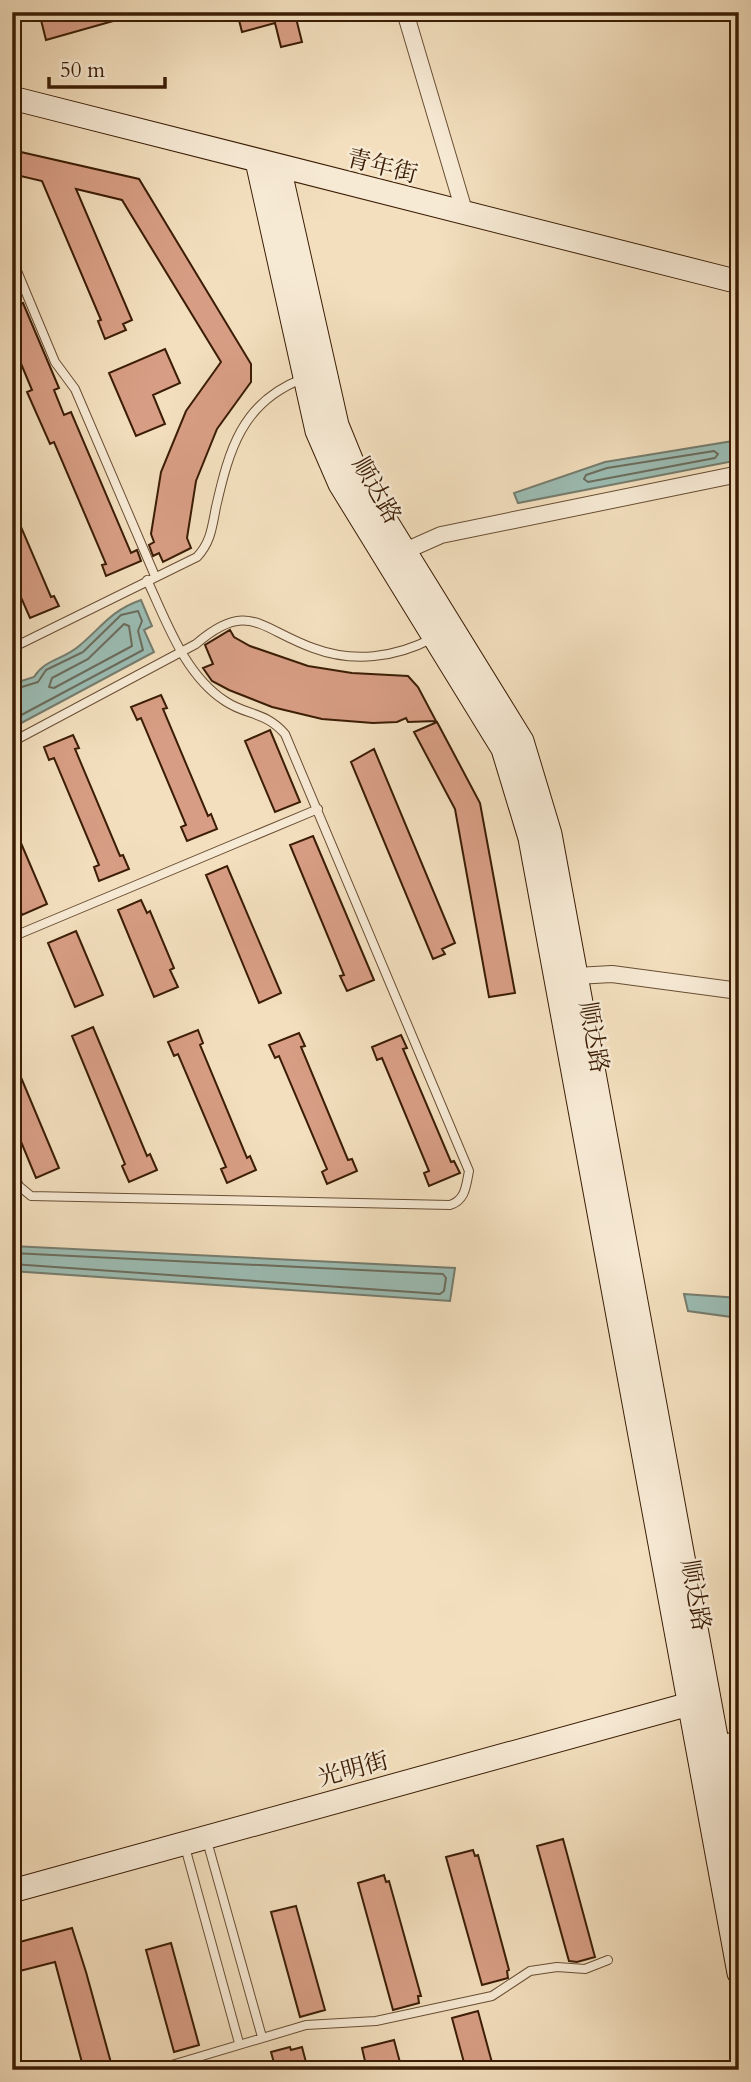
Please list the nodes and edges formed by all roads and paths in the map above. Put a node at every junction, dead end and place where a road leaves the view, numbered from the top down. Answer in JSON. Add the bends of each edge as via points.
{"nodes":[{"id":1,"x":405,"y":12,"type":"edge"},
{"id":2,"x":12,"y":99,"type":"edge"},
{"id":3,"x":268,"y":164,"type":"junction"},
{"id":4,"x":465,"y":214,"type":"junction"},
{"id":5,"x":12,"y":259,"type":"edge"},
{"id":6,"x":739,"y":282,"type":"edge"},
{"id":7,"x":305,"y":378,"type":"junction"},
{"id":8,"x":739,"y":474,"type":"edge"},
{"id":9,"x":405,"y":551,"type":"junction"},
{"id":10,"x":151,"y":578,"type":"junction"},
{"id":11,"x":435,"y":637,"type":"junction"},
{"id":12,"x":12,"y":648,"type":"edge"},
{"id":13,"x":181,"y":651,"type":"junction"},
{"id":14,"x":12,"y":742,"type":"edge"},
{"id":15,"x":318,"y":810,"type":"junction"},
{"id":16,"x":12,"y":937,"type":"edge"},
{"id":17,"x":576,"y":976,"type":"junction"},
{"id":18,"x":739,"y":991,"type":"edge"},
{"id":19,"x":12,"y":1170,"type":"edge"},
{"id":20,"x":699,"y":1701,"type":"junction"},
{"id":21,"x":728,"y":1746,"type":"edge"},
{"id":22,"x":206,"y":1837,"type":"junction"},
{"id":23,"x":184,"y":1843,"type":"junction"},
{"id":24,"x":739,"y":1862,"type":"edge"},
{"id":25,"x":12,"y":1891,"type":"edge"},
{"id":26,"x":608,"y":1960,"type":"dead end"},
{"id":27,"x":739,"y":1973,"type":"edge"},
{"id":28,"x":262,"y":2037,"type":"junction"},
{"id":29,"x":239,"y":2043,"type":"junction"},
{"id":30,"x":155,"y":2070,"type":"edge"}],
"edges":[{"from":1,"to":4,"type":"street"},
{"from":2,"to":3,"type":"main road","name":"青年街"},
{"from":3,"to":4,"type":"main road","name":"青年街"},
{"from":3,"to":7,"type":"main road","name":"顺达路"},
{"from":3,"to":9,"type":"main road","name":"顺达路","via":[[337,425],[357,474]]},
{"from":4,"to":6,"type":"main road","name":"青年街"},
{"from":5,"to":10,"type":"lane","via":[[55,362],[75,389]]},
{"from":7,"to":10,"type":"lane","via":[[274,392],[244,426],[227,458],[206,547]]},
{"from":7,"to":11,"type":"main road","name":"顺达路","via":[[317,431],[340,484]]},
{"from":8,"to":9,"type":"street","via":[[441,535]]},
{"from":9,"to":17,"type":"main road","name":"顺达路","via":[[522,741],[550,834]]},
{"from":10,"to":12,"type":"lane"},
{"from":10,"to":13,"type":"lane"},
{"from":11,"to":13,"type":"lane","via":[[414,648],[366,658],[312,648],[246,620],[220,625]]},
{"from":11,"to":20,"type":"main road","name":"顺达路","via":[[503,749],[530,838]]},
{"from":13,"to":14,"type":"lane"},
{"from":13,"to":15,"type":"lane","via":[[211,691],[274,722],[285,734]]},
{"from":15,"to":16,"type":"lane"},
{"from":15,"to":19,"type":"lane","via":[[469,1171],[458,1203],[32,1196],[19,1186]]},
{"from":17,"to":18,"type":"street","via":[[612,974]]},
{"from":17,"to":20,"type":"main road","name":"顺达路"},
{"from":20,"to":21,"type":"main road","name":"顺达路"},
{"from":20,"to":22,"type":"main road","name":"光明街"},
{"from":20,"to":27,"type":"main road","name":"顺达路"},
{"from":21,"to":24,"type":"main road","name":"顺达路"},
{"from":22,"to":23,"type":"main road","name":"光明街"},
{"from":22,"to":28,"type":"lane"},
{"from":23,"to":25,"type":"main road","name":"光明街"},
{"from":23,"to":29,"type":"lane"},
{"from":26,"to":28,"type":"lane","via":[[584,1969],[530,1971],[492,1996],[361,2023],[323,2022]]},
{"from":28,"to":29,"type":"lane"},
{"from":29,"to":30,"type":"lane"}]}
